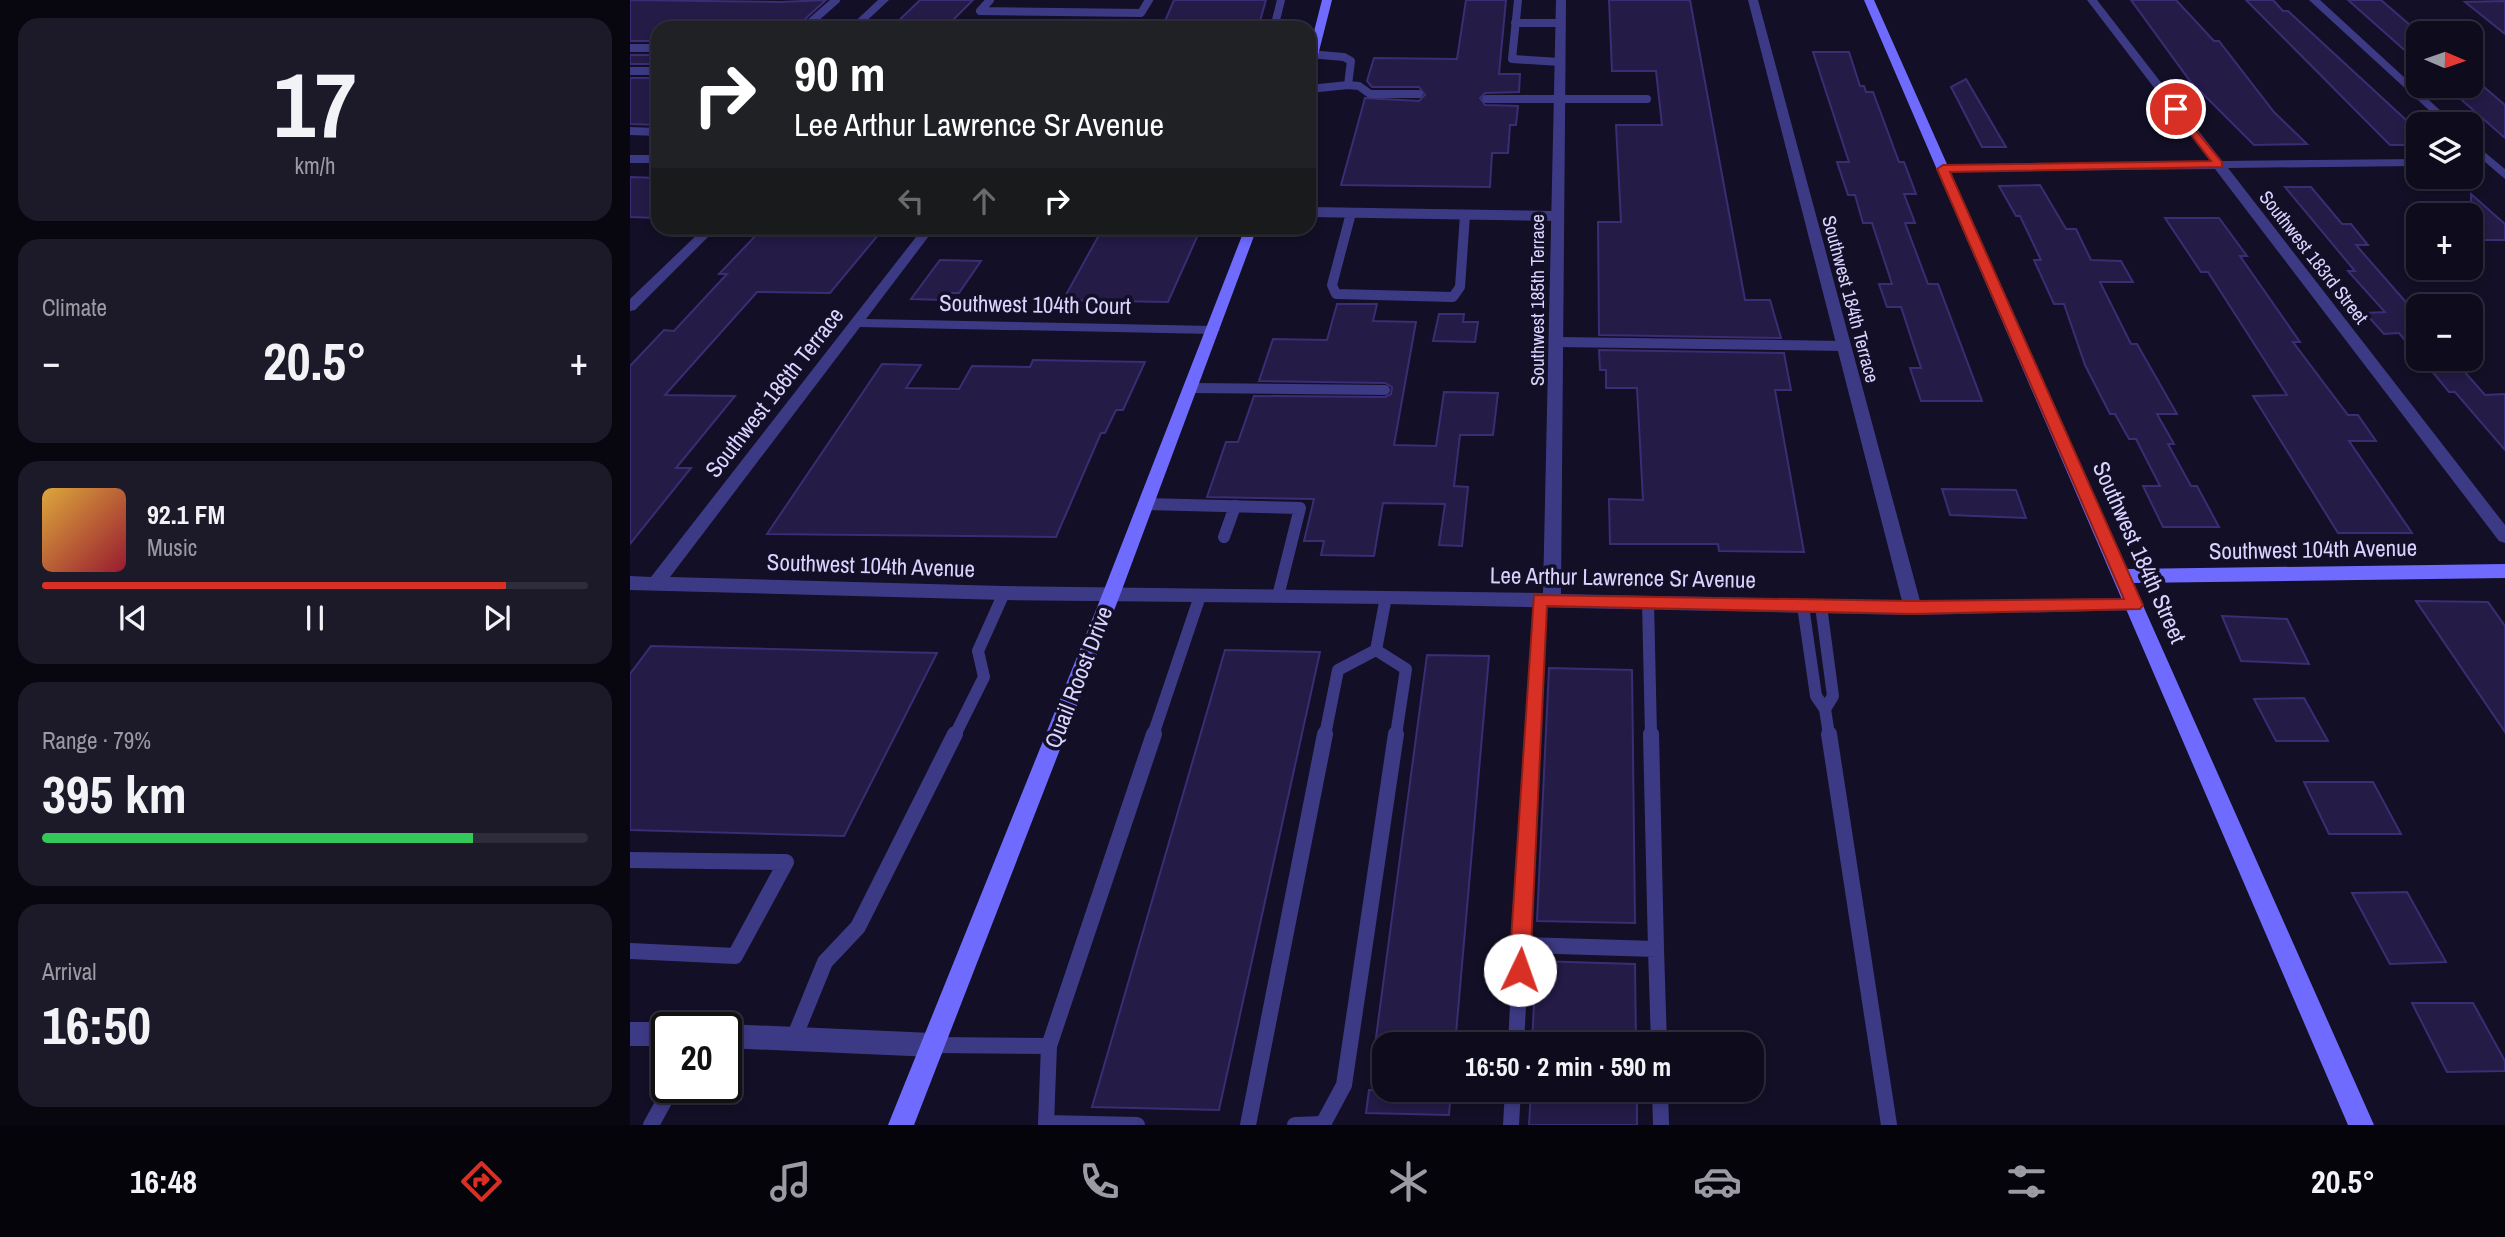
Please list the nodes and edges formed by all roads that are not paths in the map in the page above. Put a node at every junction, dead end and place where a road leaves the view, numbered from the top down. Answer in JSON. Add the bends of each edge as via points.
{"nodes":[{"id":1,"x":836,"y":0,"type":"edge"},
{"id":2,"x":884,"y":0,"type":"edge"},
{"id":3,"x":990,"y":0,"type":"edge"},
{"id":4,"x":1149,"y":0,"type":"edge"},
{"id":5,"x":1282,"y":0,"type":"edge"},
{"id":6,"x":1327,"y":0,"type":"edge"},
{"id":7,"x":1518,"y":0,"type":"edge"},
{"id":8,"x":1560,"y":0,"type":"edge"},
{"id":9,"x":1753,"y":0,"type":"edge"},
{"id":10,"x":1869,"y":0,"type":"edge"},
{"id":11,"x":2092,"y":0,"type":"edge"},
{"id":12,"x":2314,"y":0,"type":"edge"},
{"id":13,"x":812,"y":21,"type":"edge"},
{"id":14,"x":861,"y":21,"type":"edge"},
{"id":15,"x":1276,"y":21,"type":"edge"},
{"id":16,"x":1515,"y":23,"type":"junction"},
{"id":17,"x":1560,"y":23,"type":"junction"},
{"id":18,"x":1316,"y":33,"type":"edge"},
{"id":19,"x":630,"y":48,"type":"edge"},
{"id":20,"x":651,"y":48,"type":"edge"},
{"id":21,"x":1316,"y":54,"type":"edge"},
{"id":22,"x":1560,"y":62,"type":"junction"},
{"id":23,"x":630,"y":71,"type":"edge"},
{"id":24,"x":651,"y":71,"type":"edge"},
{"id":25,"x":1348,"y":85,"type":"junction"},
{"id":26,"x":1316,"y":88,"type":"edge"},
{"id":27,"x":1419,"y":94,"type":"dead end"},
{"id":28,"x":1486,"y":99,"type":"dead end"},
{"id":29,"x":1560,"y":99,"type":"junction"},
{"id":30,"x":1647,"y":99,"type":"dead end"},
{"id":31,"x":2437,"y":112,"type":"edge"},
{"id":32,"x":630,"y":131,"type":"edge"},
{"id":33,"x":651,"y":132,"type":"edge"},
{"id":34,"x":2483,"y":155,"type":"edge"},
{"id":35,"x":630,"y":159,"type":"edge"},
{"id":36,"x":651,"y":159,"type":"edge"},
{"id":37,"x":2406,"y":162,"type":"edge"},
{"id":38,"x":2483,"y":162,"type":"edge"},
{"id":39,"x":2491,"y":162,"type":"junction"},
{"id":40,"x":2505,"y":162,"type":"edge"},
{"id":41,"x":2219,"y":164,"type":"junction"},
{"id":42,"x":1943,"y":169,"type":"junction"},
{"id":43,"x":2505,"y":175,"type":"edge"},
{"id":44,"x":1316,"y":212,"type":"edge"},
{"id":45,"x":1351,"y":213,"type":"junction"},
{"id":46,"x":1465,"y":215,"type":"junction"},
{"id":47,"x":1556,"y":216,"type":"junction"},
{"id":48,"x":704,"y":235,"type":"edge"},
{"id":49,"x":924,"y":235,"type":"edge"},
{"id":50,"x":1248,"y":235,"type":"edge"},
{"id":51,"x":630,"y":307,"type":"edge"},
{"id":52,"x":855,"y":323,"type":"junction"},
{"id":53,"x":1213,"y":330,"type":"junction"},
{"id":54,"x":1556,"y":342,"type":"junction"},
{"id":55,"x":1843,"y":346,"type":"junction"},
{"id":56,"x":1191,"y":388,"type":"junction"},
{"id":57,"x":1385,"y":390,"type":"dead end"},
{"id":58,"x":1146,"y":504,"type":"junction"},
{"id":59,"x":1235,"y":506,"type":"junction"},
{"id":60,"x":1224,"y":537,"type":"dead end"},
{"id":61,"x":2505,"y":537,"type":"edge"},
{"id":62,"x":2505,"y":571,"type":"edge"},
{"id":63,"x":2122,"y":576,"type":"junction"},
{"id":64,"x":630,"y":583,"type":"edge"},
{"id":65,"x":655,"y":584,"type":"junction"},
{"id":66,"x":1004,"y":593,"type":"junction"},
{"id":67,"x":1111,"y":595,"type":"junction"},
{"id":68,"x":1200,"y":596,"type":"junction"},
{"id":69,"x":1278,"y":596,"type":"junction"},
{"id":70,"x":1387,"y":597,"type":"junction"},
{"id":71,"x":1546,"y":600,"type":"junction"},
{"id":72,"x":1648,"y":602,"type":"junction"},
{"id":73,"x":2134,"y":605,"type":"junction"},
{"id":74,"x":1812,"y":606,"type":"junction"},
{"id":75,"x":1913,"y":608,"type":"junction"},
{"id":76,"x":1376,"y":650,"type":"junction"},
{"id":77,"x":630,"y":860,"type":"edge"},
{"id":78,"x":1521,"y":945,"type":"junction"},
{"id":79,"x":1656,"y":949,"type":"junction"},
{"id":80,"x":630,"y":951,"type":"edge"},
{"id":81,"x":1517,"y":1032,"type":"edge"},
{"id":82,"x":1659,"y":1032,"type":"edge"},
{"id":83,"x":630,"y":1034,"type":"edge"},
{"id":84,"x":651,"y":1034,"type":"edge"},
{"id":85,"x":742,"y":1036,"type":"edge"},
{"id":86,"x":794,"y":1038,"type":"junction"},
{"id":87,"x":933,"y":1045,"type":"junction"},
{"id":88,"x":1049,"y":1046,"type":"junction"},
{"id":89,"x":1512,"y":1102,"type":"edge"},
{"id":90,"x":1660,"y":1102,"type":"edge"},
{"id":91,"x":663,"y":1103,"type":"edge"},
{"id":92,"x":651,"y":1125,"type":"edge"},
{"id":93,"x":901,"y":1125,"type":"edge"},
{"id":94,"x":1138,"y":1125,"type":"edge"},
{"id":95,"x":1248,"y":1125,"type":"edge"},
{"id":96,"x":1295,"y":1125,"type":"edge"},
{"id":97,"x":1511,"y":1125,"type":"edge"},
{"id":98,"x":1661,"y":1125,"type":"edge"},
{"id":99,"x":1889,"y":1125,"type":"edge"},
{"id":100,"x":2361,"y":1125,"type":"edge"}],
"edges":[{"from":1,"to":13,"type":"lane"},
{"from":2,"to":14,"type":"street"},
{"from":3,"to":4,"type":"lane","via":[[980,11],[1141,13]]},
{"from":5,"to":15,"type":"lane"},
{"from":6,"to":18,"type":"main road"},
{"from":7,"to":16,"type":"lane"},
{"from":8,"to":17,"type":"street","name":"Southwest 185th Terrace"},
{"from":9,"to":55,"type":"street","name":"Southwest 184th Terrace"},
{"from":10,"to":42,"type":"main road","name":"Southwest 184th Street"},
{"from":11,"to":41,"type":"street","name":"Southwest 183rd Street"},
{"from":12,"to":31,"type":"street"},
{"from":16,"to":17,"type":"lane"},
{"from":16,"to":22,"type":"lane","via":[[1512,60]]},
{"from":17,"to":22,"type":"street","name":"Southwest 185th Terrace"},
{"from":19,"to":20,"type":"lane"},
{"from":21,"to":25,"type":"lane","via":[[1351,61]]},
{"from":22,"to":29,"type":"street","name":"Southwest 185th Terrace"},
{"from":23,"to":24,"type":"lane"},
{"from":25,"to":26,"type":"lane"},
{"from":25,"to":27,"type":"lane","via":[[1370,94]]},
{"from":28,"to":29,"type":"lane"},
{"from":29,"to":30,"type":"lane"},
{"from":29,"to":47,"type":"street","name":"Southwest 185th Terrace"},
{"from":32,"to":33,"type":"lane"},
{"from":34,"to":39,"type":"street"},
{"from":35,"to":36,"type":"street"},
{"from":37,"to":41,"type":"street"},
{"from":38,"to":39,"type":"street"},
{"from":39,"to":40,"type":"street"},
{"from":39,"to":43,"type":"street"},
{"from":41,"to":42,"type":"street"},
{"from":41,"to":61,"type":"street","name":"Southwest 183rd Street"},
{"from":42,"to":63,"type":"main road","name":"Southwest 184th Street"},
{"from":44,"to":45,"type":"lane"},
{"from":45,"to":46,"type":"lane"},
{"from":45,"to":46,"type":"lane","via":[[1332,285],[1336,294],[1453,297],[1460,286]]},
{"from":46,"to":47,"type":"lane"},
{"from":47,"to":54,"type":"street","name":"Southwest 185th Terrace"},
{"from":48,"to":51,"type":"street"},
{"from":49,"to":52,"type":"street","name":"Southwest 186th Terrace"},
{"from":50,"to":53,"type":"main road","name":"Quail Roost Drive"},
{"from":52,"to":53,"type":"street","name":"Southwest 104th Court"},
{"from":52,"to":65,"type":"street","name":"Southwest 186th Terrace"},
{"from":53,"to":56,"type":"main road","name":"Quail Roost Drive"},
{"from":54,"to":55,"type":"lane"},
{"from":54,"to":71,"type":"street","name":"Southwest 185th Terrace"},
{"from":55,"to":75,"type":"street","name":"Southwest 184th Terrace"},
{"from":56,"to":57,"type":"lane"},
{"from":56,"to":58,"type":"main road","name":"Quail Roost Drive"},
{"from":58,"to":59,"type":"lane"},
{"from":58,"to":67,"type":"main road","name":"Quail Roost Drive"},
{"from":59,"to":60,"type":"lane"},
{"from":59,"to":69,"type":"lane","via":[[1300,508]]},
{"from":62,"to":63,"type":"main road","name":"Southwest 104th Avenue"},
{"from":63,"to":73,"type":"main road","name":"Southwest 184th Street"},
{"from":64,"to":65,"type":"street","name":"Southwest 104th Avenue"},
{"from":65,"to":66,"type":"street","name":"Southwest 104th Avenue"},
{"from":66,"to":67,"type":"street","name":"Southwest 104th Avenue"},
{"from":66,"to":86,"type":"lane","via":[[978,650],[984,677],[858,927],[825,962]]},
{"from":67,"to":68,"type":"street","name":"Lee Arthur Lawrence Sr Avenue"},
{"from":67,"to":87,"type":"main road","name":"Quail Roost Drive"},
{"from":68,"to":69,"type":"street","name":"Lee Arthur Lawrence Sr Avenue"},
{"from":68,"to":88,"type":"lane"},
{"from":69,"to":70,"type":"street","name":"Lee Arthur Lawrence Sr Avenue"},
{"from":70,"to":71,"type":"street","name":"Lee Arthur Lawrence Sr Avenue"},
{"from":70,"to":76,"type":"lane"},
{"from":71,"to":72,"type":"street","name":"Lee Arthur Lawrence Sr Avenue"},
{"from":71,"to":78,"type":"lane"},
{"from":72,"to":74,"type":"street","name":"Lee Arthur Lawrence Sr Avenue"},
{"from":72,"to":79,"type":"lane"},
{"from":73,"to":75,"type":"street","name":"Lee Arthur Lawrence Sr Avenue"},
{"from":73,"to":100,"type":"main road","name":"Southwest 184th Street"},
{"from":74,"to":75,"type":"street","name":"Lee Arthur Lawrence Sr Avenue"},
{"from":74,"to":99,"type":"lane","via":[[1833,696],[1825,709]]},
{"from":76,"to":95,"type":"lane","via":[[1338,670]]},
{"from":76,"to":96,"type":"lane","via":[[1406,669],[1344,1085],[1323,1124]]},
{"from":77,"to":80,"type":"lane","via":[[786,862],[735,956]]},
{"from":78,"to":79,"type":"lane"},
{"from":78,"to":81,"type":"lane"},
{"from":79,"to":82,"type":"lane"},
{"from":83,"to":84,"type":"street"},
{"from":85,"to":86,"type":"street"},
{"from":86,"to":87,"type":"street"},
{"from":87,"to":88,"type":"lane"},
{"from":87,"to":93,"type":"main road","name":"Quail Roost Drive"},
{"from":88,"to":94,"type":"lane","via":[[1046,1123]]},
{"from":89,"to":97,"type":"lane"},
{"from":90,"to":98,"type":"lane"},
{"from":91,"to":92,"type":"lane"}]}
